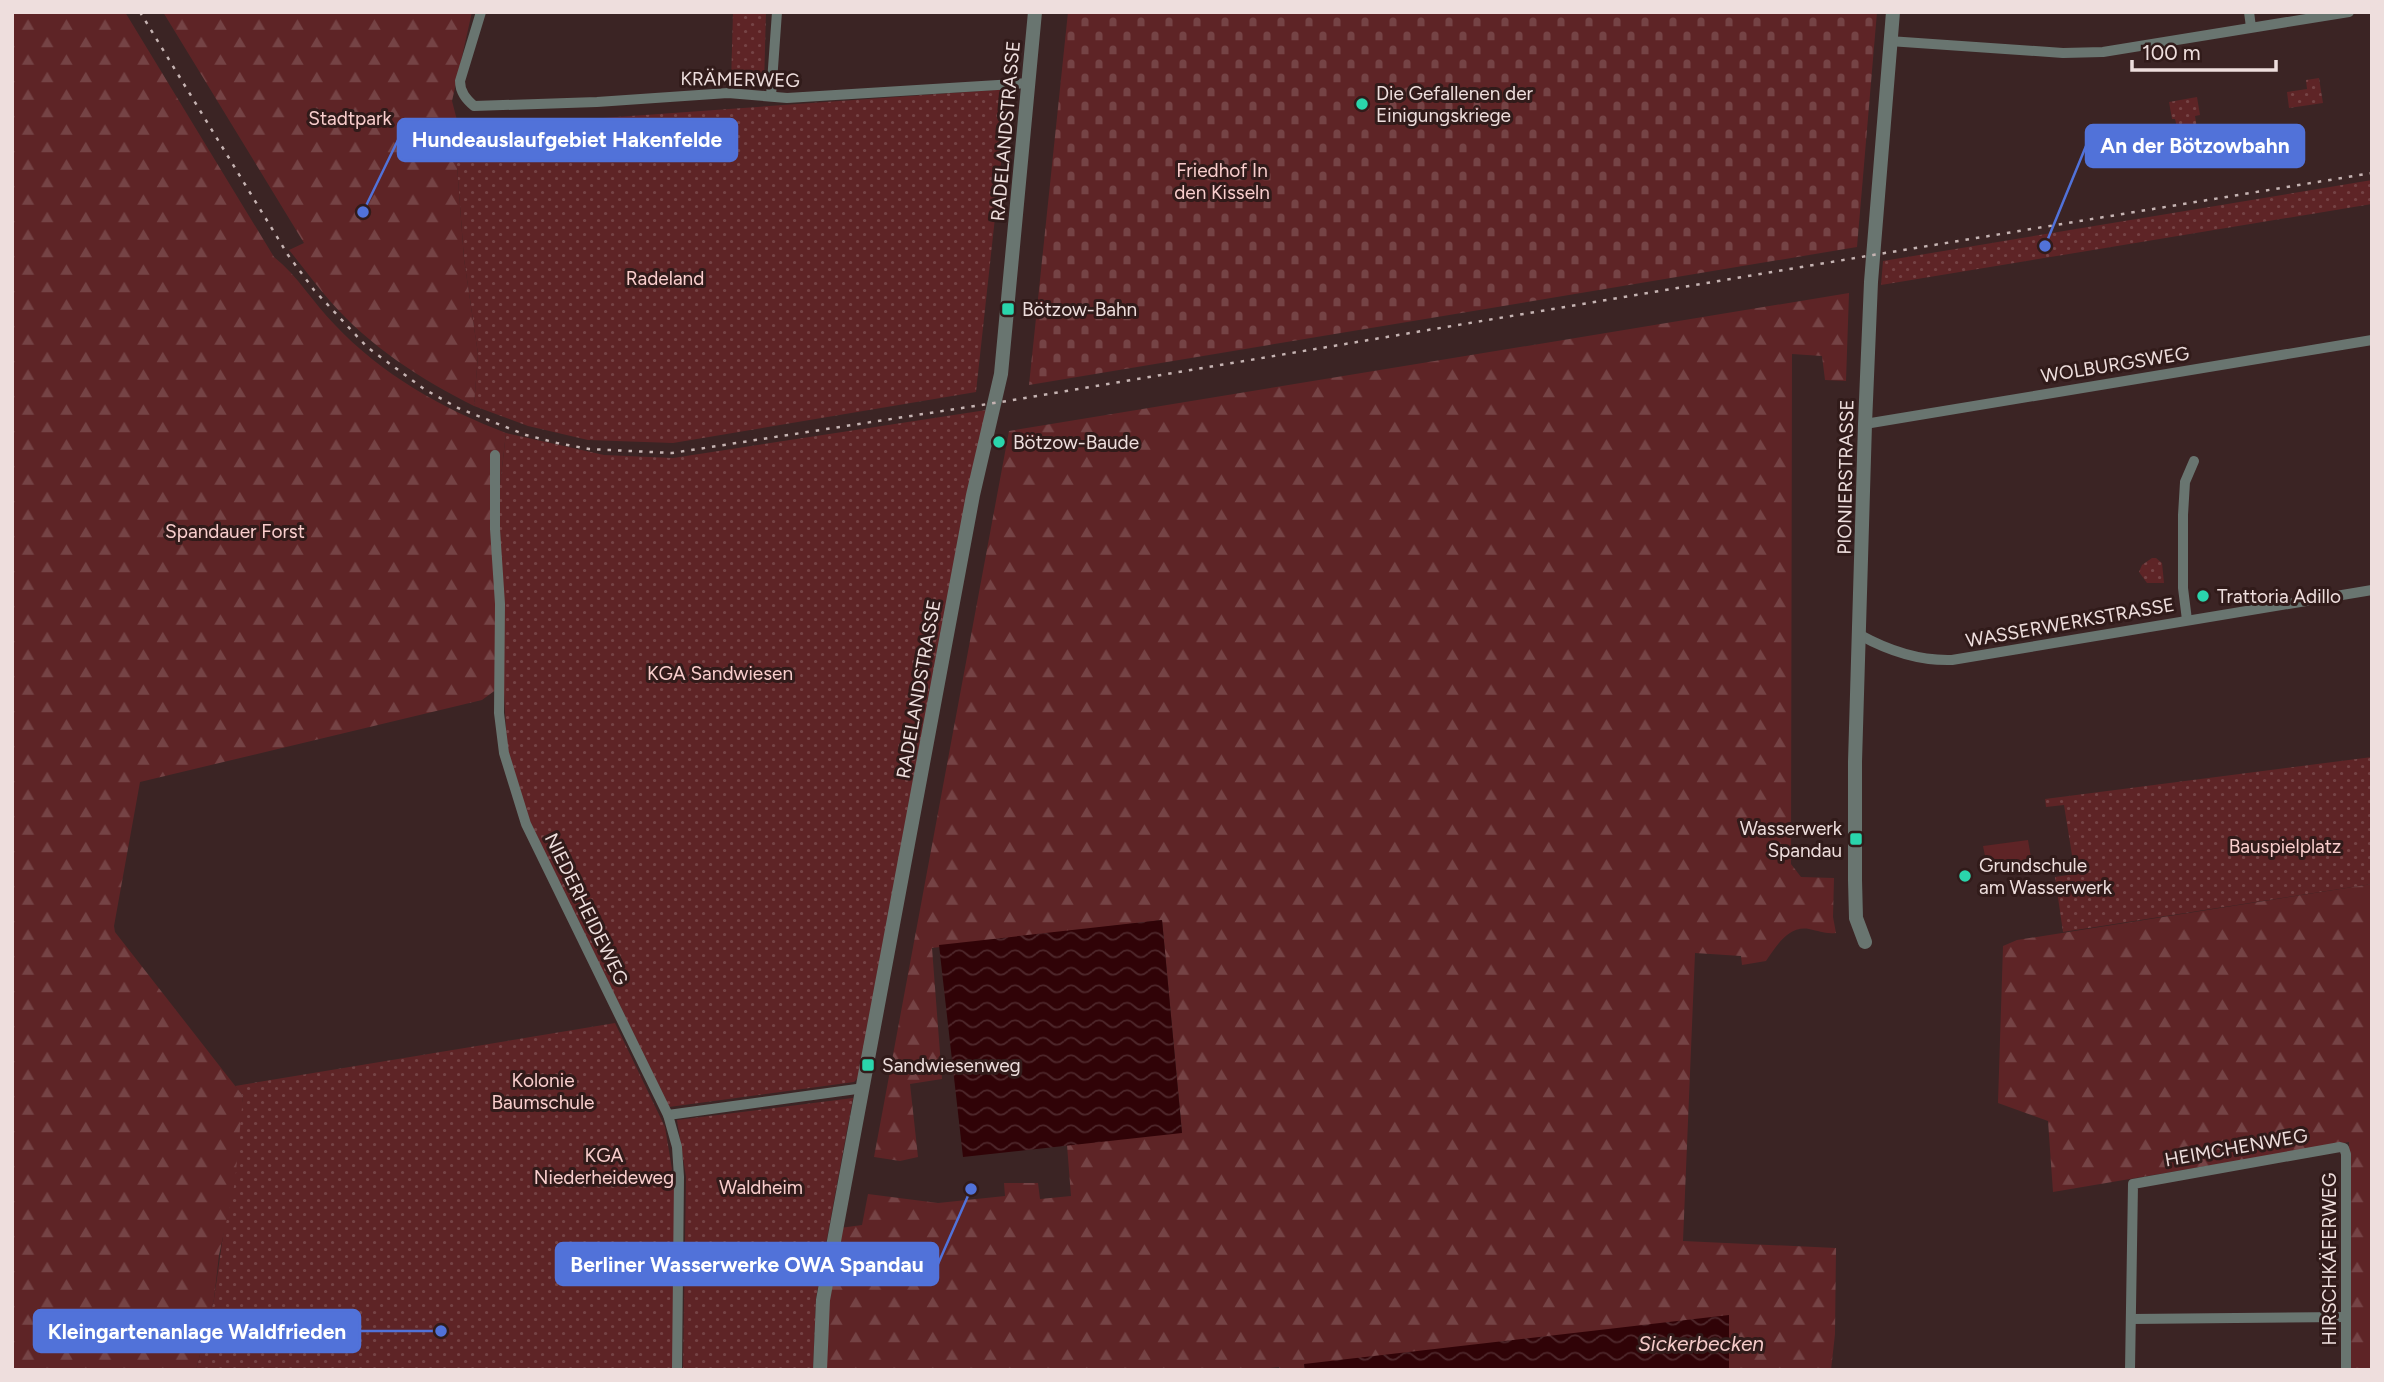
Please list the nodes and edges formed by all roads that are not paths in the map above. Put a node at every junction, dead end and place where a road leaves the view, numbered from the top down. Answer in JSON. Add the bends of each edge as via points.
{"nodes":[{"id":1,"x":481,"y":12,"type":"edge"},
{"id":2,"x":777,"y":12,"type":"edge"},
{"id":3,"x":1035,"y":12,"type":"edge"},
{"id":4,"x":1893,"y":12,"type":"edge"},
{"id":5,"x":2249,"y":12,"type":"edge"},
{"id":6,"x":2349,"y":12,"type":"edge"},
{"id":7,"x":2251,"y":27,"type":"junction"},
{"id":8,"x":1889,"y":41,"type":"junction"},
{"id":9,"x":1029,"y":83,"type":"junction"},
{"id":10,"x":771,"y":96,"type":"junction"},
{"id":11,"x":2372,"y":340,"type":"edge"},
{"id":12,"x":1865,"y":424,"type":"junction"},
{"id":13,"x":495,"y":455,"type":"dead end"},
{"id":14,"x":2194,"y":461,"type":"dead end"},
{"id":15,"x":2372,"y":590,"type":"edge"},
{"id":16,"x":2187,"y":620,"type":"junction"},
{"id":17,"x":1860,"y":635,"type":"junction"},
{"id":18,"x":1865,"y":942,"type":"dead end"},
{"id":19,"x":864,"y":1088,"type":"junction"},
{"id":20,"x":668,"y":1115,"type":"junction"},
{"id":21,"x":2344,"y":1148,"type":"joint"},
{"id":22,"x":2346,"y":1317,"type":"junction"},
{"id":23,"x":2131,"y":1319,"type":"junction"},
{"id":24,"x":677,"y":1370,"type":"edge"},
{"id":25,"x":820,"y":1370,"type":"edge"},
{"id":26,"x":2130,"y":1370,"type":"edge"},
{"id":27,"x":2346,"y":1370,"type":"edge"}],
"edges":[{"from":1,"to":10,"type":"street","name":"KRÄMERWEG","via":[[460,81],[465,98],[474,106],[682,94]]},
{"from":2,"to":10,"type":"street"},
{"from":3,"to":9,"type":"street","name":"RADELANDSTRASSE"},
{"from":4,"to":8,"type":"street","name":"PIONIERSTRASSE"},
{"from":5,"to":7,"type":"street"},
{"from":6,"to":7,"type":"street"},
{"from":7,"to":8,"type":"street","via":[[2103,52]]},
{"from":8,"to":12,"type":"street","name":"PIONIERSTRASSE"},
{"from":9,"to":10,"type":"street","name":"KRÄMERWEG"},
{"from":9,"to":19,"type":"street","name":"RADELANDSTRASSE","via":[[1001,374],[979,464]]},
{"from":11,"to":12,"type":"street","name":"WOLBURGSWEG"},
{"from":12,"to":17,"type":"street","name":"PIONIERSTRASSE"},
{"from":13,"to":20,"type":"street","name":"NIEDERHEIDEWEG","via":[[499,713],[504,753],[526,824]]},
{"from":14,"to":16,"type":"street","via":[[2185,482],[2183,515]]},
{"from":15,"to":16,"type":"street","name":"WASSERWERKSTRASSE"},
{"from":16,"to":17,"type":"street","name":"WASSERWERKSTRASSE","via":[[1952,660],[1919,658],[1881,647]]},
{"from":17,"to":18,"type":"street","name":"PIONIERSTRASSE","via":[[1855,880],[1856,918]]},
{"from":19,"to":20,"type":"street"},
{"from":19,"to":25,"type":"street","name":"RADELANDSTRASSE","via":[[823,1300]]},
{"from":20,"to":24,"type":"street","name":"NIEDERHEIDEWEG","via":[[680,1177]]},
{"from":21,"to":22,"type":"street","name":"HIRSCHKÄFERWEG"},
{"from":21,"to":23,"type":"street","name":"HEIMCHENWEG","via":[[2133,1184]]},
{"from":22,"to":23,"type":"street"},
{"from":22,"to":27,"type":"street","name":"HIRSCHKÄFERWEG"},
{"from":23,"to":26,"type":"street"}]}
